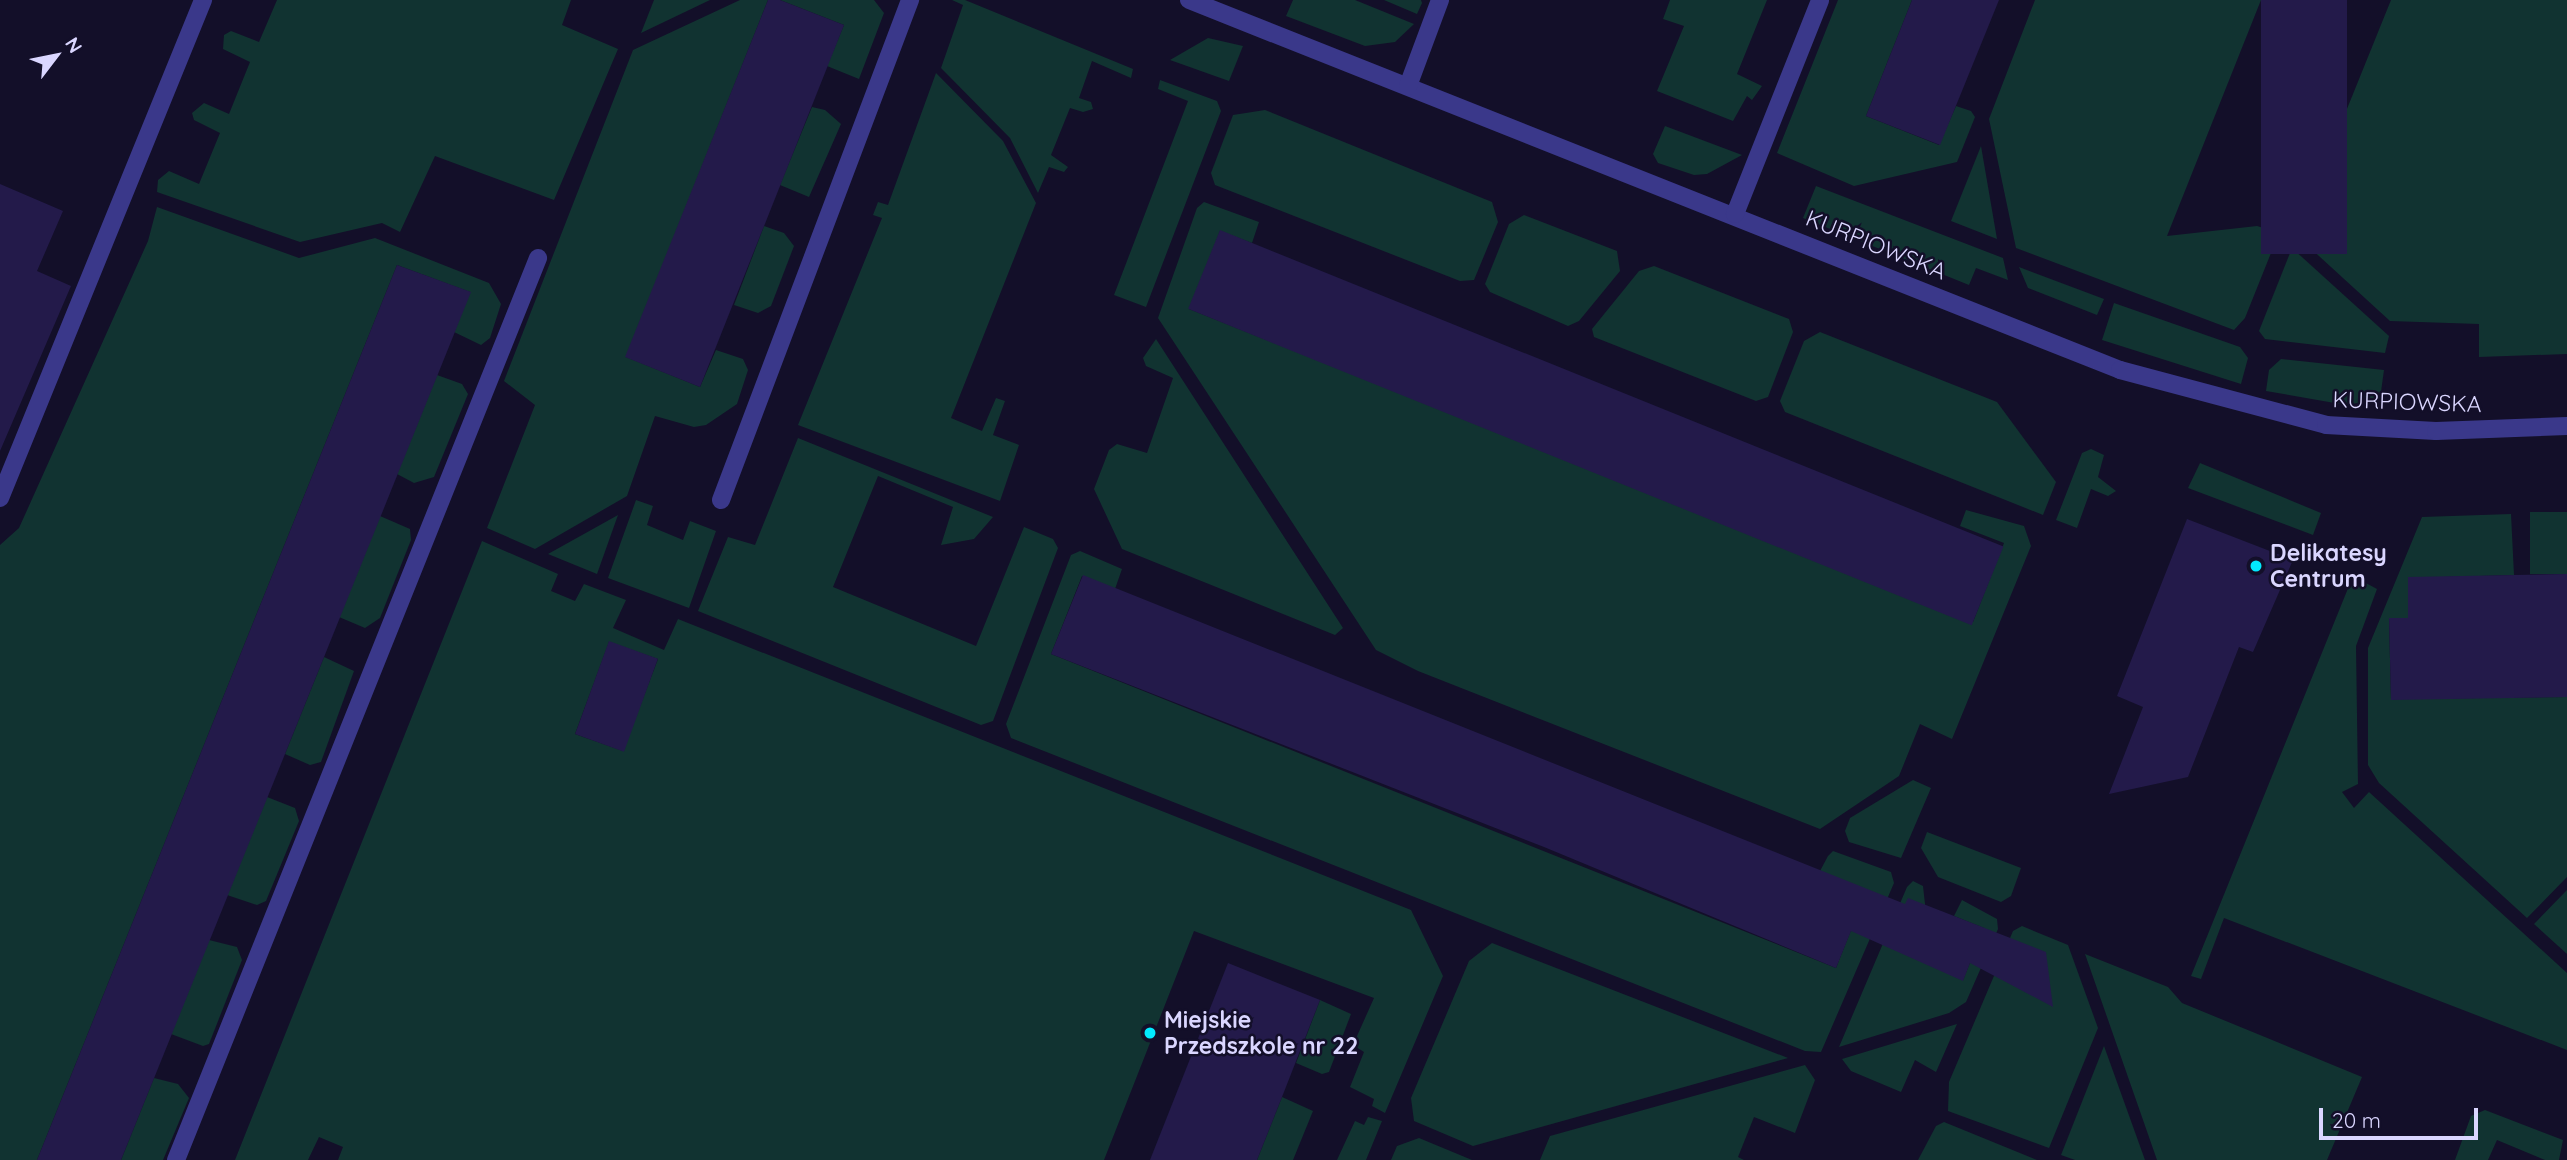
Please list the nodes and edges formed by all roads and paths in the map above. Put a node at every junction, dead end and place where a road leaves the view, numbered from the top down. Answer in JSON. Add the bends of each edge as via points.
{"nodes":[{"id":1,"x":203,"y":0,"type":"edge"},
{"id":2,"x":910,"y":0,"type":"edge"},
{"id":3,"x":1189,"y":0,"type":"edge"},
{"id":4,"x":1440,"y":0,"type":"edge"},
{"id":5,"x":1820,"y":0,"type":"edge"},
{"id":6,"x":1408,"y":86,"type":"junction"},
{"id":7,"x":1735,"y":214,"type":"junction"},
{"id":8,"x":538,"y":258,"type":"dead end"},
{"id":9,"x":2567,"y":426,"type":"edge"},
{"id":10,"x":0,"y":498,"type":"edge"},
{"id":11,"x":721,"y":500,"type":"dead end"},
{"id":12,"x":176,"y":1160,"type":"edge"}],
"edges":[{"from":1,"to":10,"type":"street"},
{"from":2,"to":11,"type":"street"},
{"from":3,"to":6,"type":"street","name":"KURPIOWSKA"},
{"from":4,"to":6,"type":"street"},
{"from":5,"to":7,"type":"street"},
{"from":6,"to":7,"type":"street","name":"KURPIOWSKA"},
{"from":7,"to":9,"type":"street","name":"KURPIOWSKA","via":[[2120,370],[2246,407],[2326,425],[2436,431]]},
{"from":8,"to":12,"type":"street"}]}
